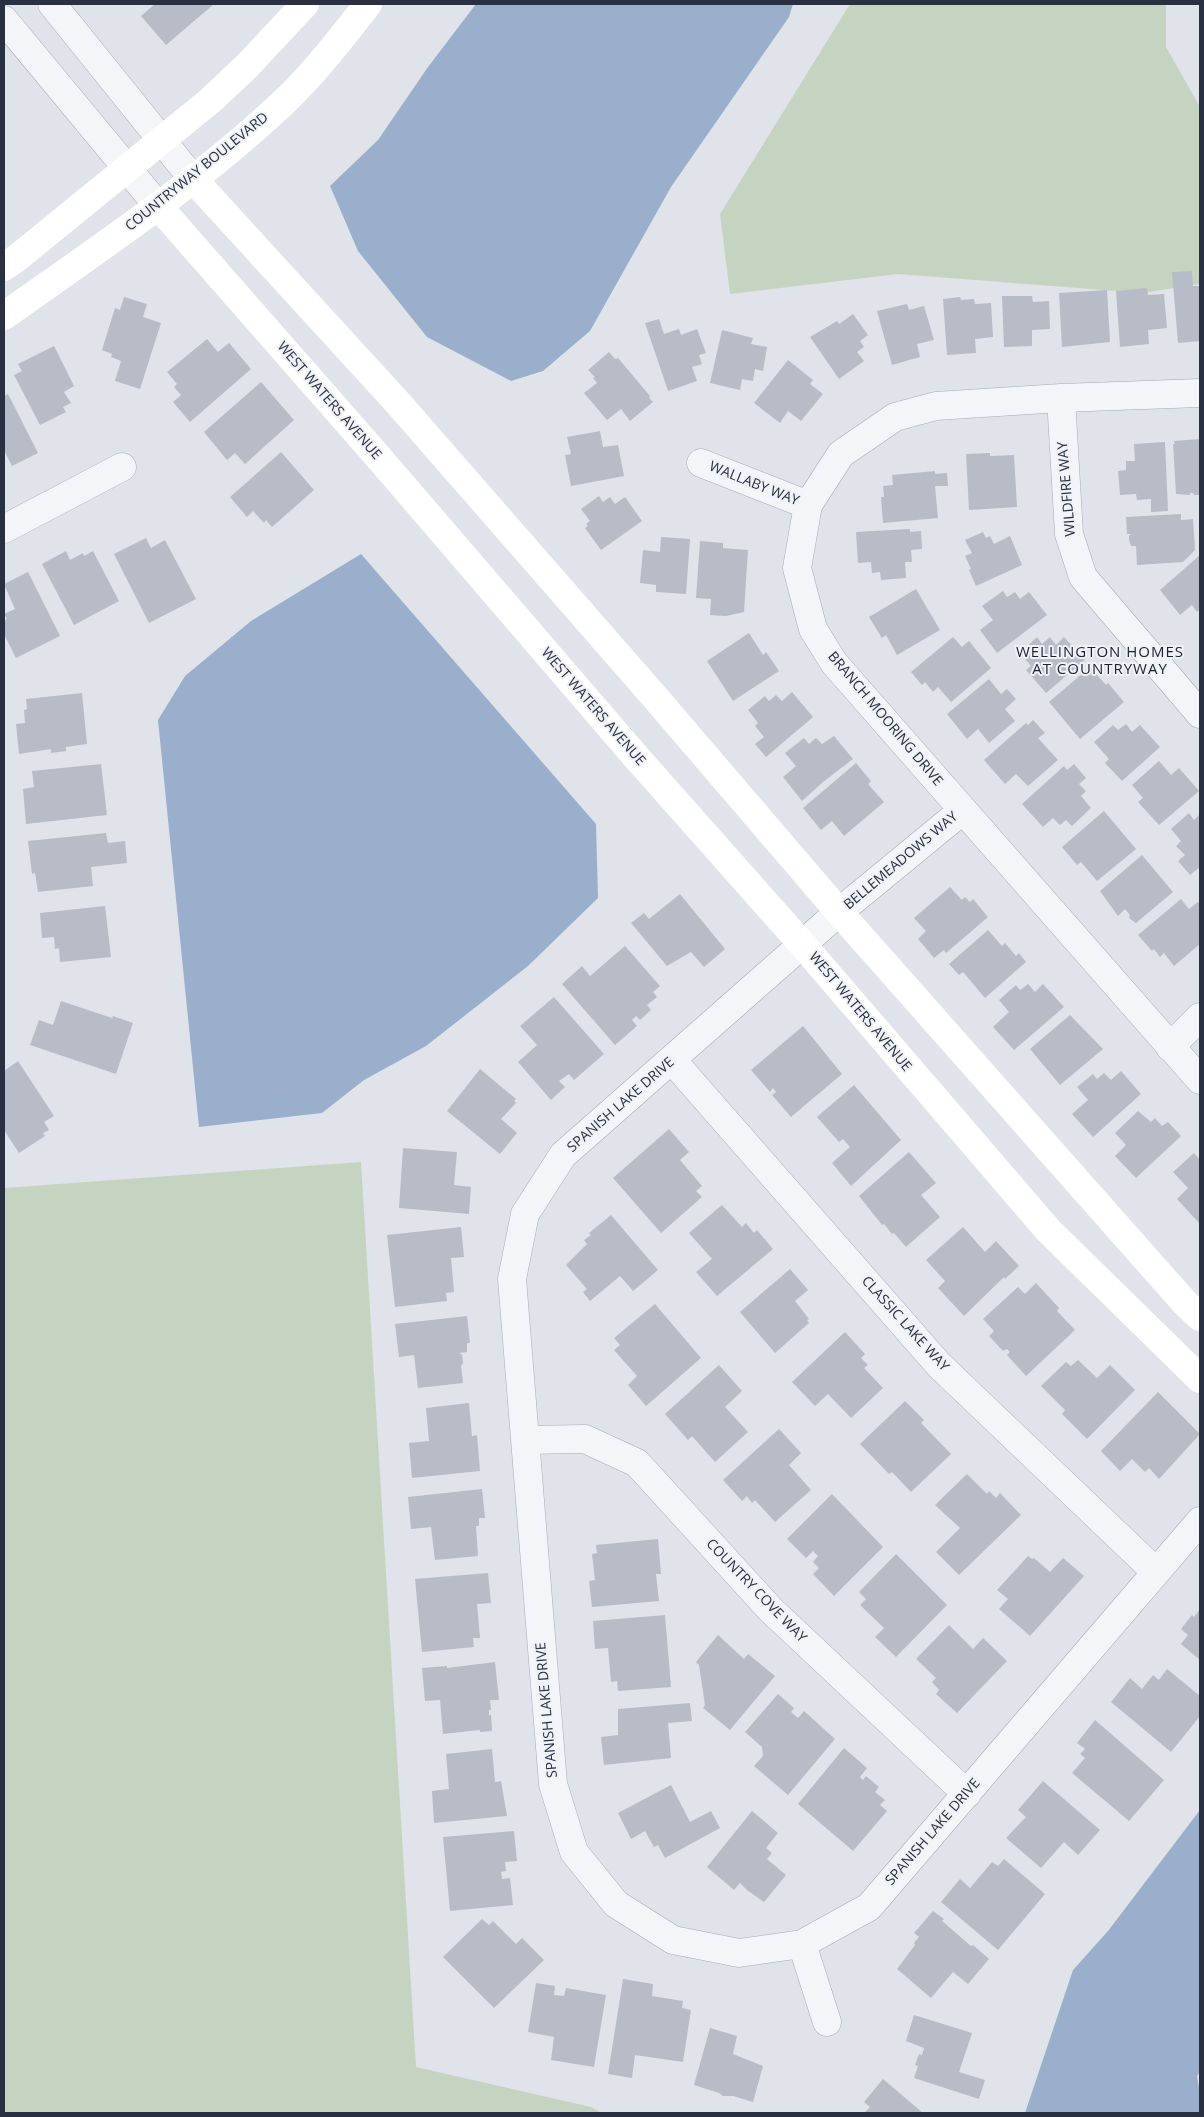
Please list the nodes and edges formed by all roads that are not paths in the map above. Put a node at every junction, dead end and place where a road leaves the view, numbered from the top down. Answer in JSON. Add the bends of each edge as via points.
{"nodes":[{"id":1,"x":52,"y":4,"type":"edge"},
{"id":2,"x":368,"y":4,"type":"edge"},
{"id":3,"x":299,"y":6,"type":"edge"},
{"id":4,"x":4,"y":20,"type":"edge"},
{"id":5,"x":162,"y":140,"type":"junction"},
{"id":6,"x":127,"y":169,"type":"junction"},
{"id":7,"x":193,"y":179,"type":"junction"},
{"id":8,"x":158,"y":207,"type":"junction"},
{"id":9,"x":4,"y":267,"type":"edge"},
{"id":10,"x":4,"y":316,"type":"edge"},
{"id":11,"x":1200,"y":393,"type":"edge"},
{"id":12,"x":1061,"y":398,"type":"junction"},
{"id":13,"x":700,"y":463,"type":"dead end"},
{"id":14,"x":122,"y":467,"type":"dead end"},
{"id":15,"x":808,"y":506,"type":"junction"},
{"id":16,"x":4,"y":529,"type":"edge"},
{"id":17,"x":1200,"y":714,"type":"edge"},
{"id":18,"x":963,"y":810,"type":"junction"},
{"id":19,"x":839,"y":912,"type":"junction"},
{"id":20,"x":802,"y":944,"type":"junction"},
{"id":21,"x":1200,"y":1017,"type":"edge"},
{"id":22,"x":1170,"y":1047,"type":"junction"},
{"id":23,"x":672,"y":1060,"type":"junction"},
{"id":24,"x":1200,"y":1080,"type":"edge"},
{"id":25,"x":1200,"y":1317,"type":"edge"},
{"id":26,"x":1200,"y":1379,"type":"edge"},
{"id":27,"x":525,"y":1440,"type":"junction"},
{"id":28,"x":1200,"y":1520,"type":"edge"},
{"id":29,"x":1156,"y":1572,"type":"junction"},
{"id":30,"x":967,"y":1794,"type":"junction"},
{"id":31,"x":802,"y":1944,"type":"junction"},
{"id":32,"x":827,"y":2022,"type":"dead end"}],
"edges":[{"from":1,"to":5,"type":"street"},
{"from":2,"to":7,"type":"street","name":"COUNTRYWAY BOULEVARD","via":[[289,97]]},
{"from":3,"to":5,"type":"street","via":[[248,65]]},
{"from":4,"to":6,"type":"street","name":"WEST WATERS AVENUE"},
{"from":5,"to":6,"type":"street"},
{"from":5,"to":7,"type":"street"},
{"from":6,"to":8,"type":"street","name":"WEST WATERS AVENUE"},
{"from":6,"to":9,"type":"street"},
{"from":7,"to":8,"type":"street","name":"COUNTRYWAY BOULEVARD"},
{"from":7,"to":19,"type":"street","via":[[411,418]]},
{"from":8,"to":10,"type":"street","name":"COUNTRYWAY BOULEVARD"},
{"from":8,"to":20,"type":"street","name":"WEST WATERS AVENUE"},
{"from":11,"to":12,"type":"street","name":"BRANCH MOORING DRIVE"},
{"from":12,"to":15,"type":"street","name":"BRANCH MOORING DRIVE","via":[[936,406],[895,417],[841,454]]},
{"from":12,"to":17,"type":"street","name":"WILDFIRE WAY","via":[[1069,534],[1083,577]]},
{"from":13,"to":15,"type":"street","name":"WALLABY WAY"},
{"from":14,"to":16,"type":"street"},
{"from":15,"to":18,"type":"street","name":"BRANCH MOORING DRIVE","via":[[797,568],[813,629],[834,663]]},
{"from":18,"to":19,"type":"street","name":"BELLEMEADOWS WAY"},
{"from":18,"to":22,"type":"street","name":"BRANCH MOORING DRIVE"},
{"from":19,"to":20,"type":"street","name":"SPANISH LAKE DRIVE"},
{"from":19,"to":25,"type":"street","via":[[1185,1304]]},
{"from":20,"to":23,"type":"street","name":"SPANISH LAKE DRIVE"},
{"from":20,"to":26,"type":"street","name":"WEST WATERS AVENUE","via":[[1048,1230]]},
{"from":21,"to":22,"type":"street"},
{"from":22,"to":24,"type":"street","name":"BRANCH MOORING DRIVE"},
{"from":23,"to":27,"type":"street","name":"SPANISH LAKE DRIVE","via":[[563,1156],[525,1214],[512,1278]]},
{"from":23,"to":29,"type":"street","name":"CLASSIC LAKE WAY","via":[[939,1364]]},
{"from":27,"to":30,"type":"street","name":"COUNTRY COVE WAY","via":[[585,1439],[637,1463],[770,1609]]},
{"from":27,"to":31,"type":"street","name":"SPANISH LAKE DRIVE","via":[[553,1784],[574,1852],[616,1904],[673,1940],[739,1953]]},
{"from":28,"to":29,"type":"street","name":"SPANISH LAKE DRIVE"},
{"from":29,"to":30,"type":"street","name":"SPANISH LAKE DRIVE"},
{"from":30,"to":31,"type":"street","name":"SPANISH LAKE DRIVE","via":[[869,1907]]},
{"from":31,"to":32,"type":"street"}]}
